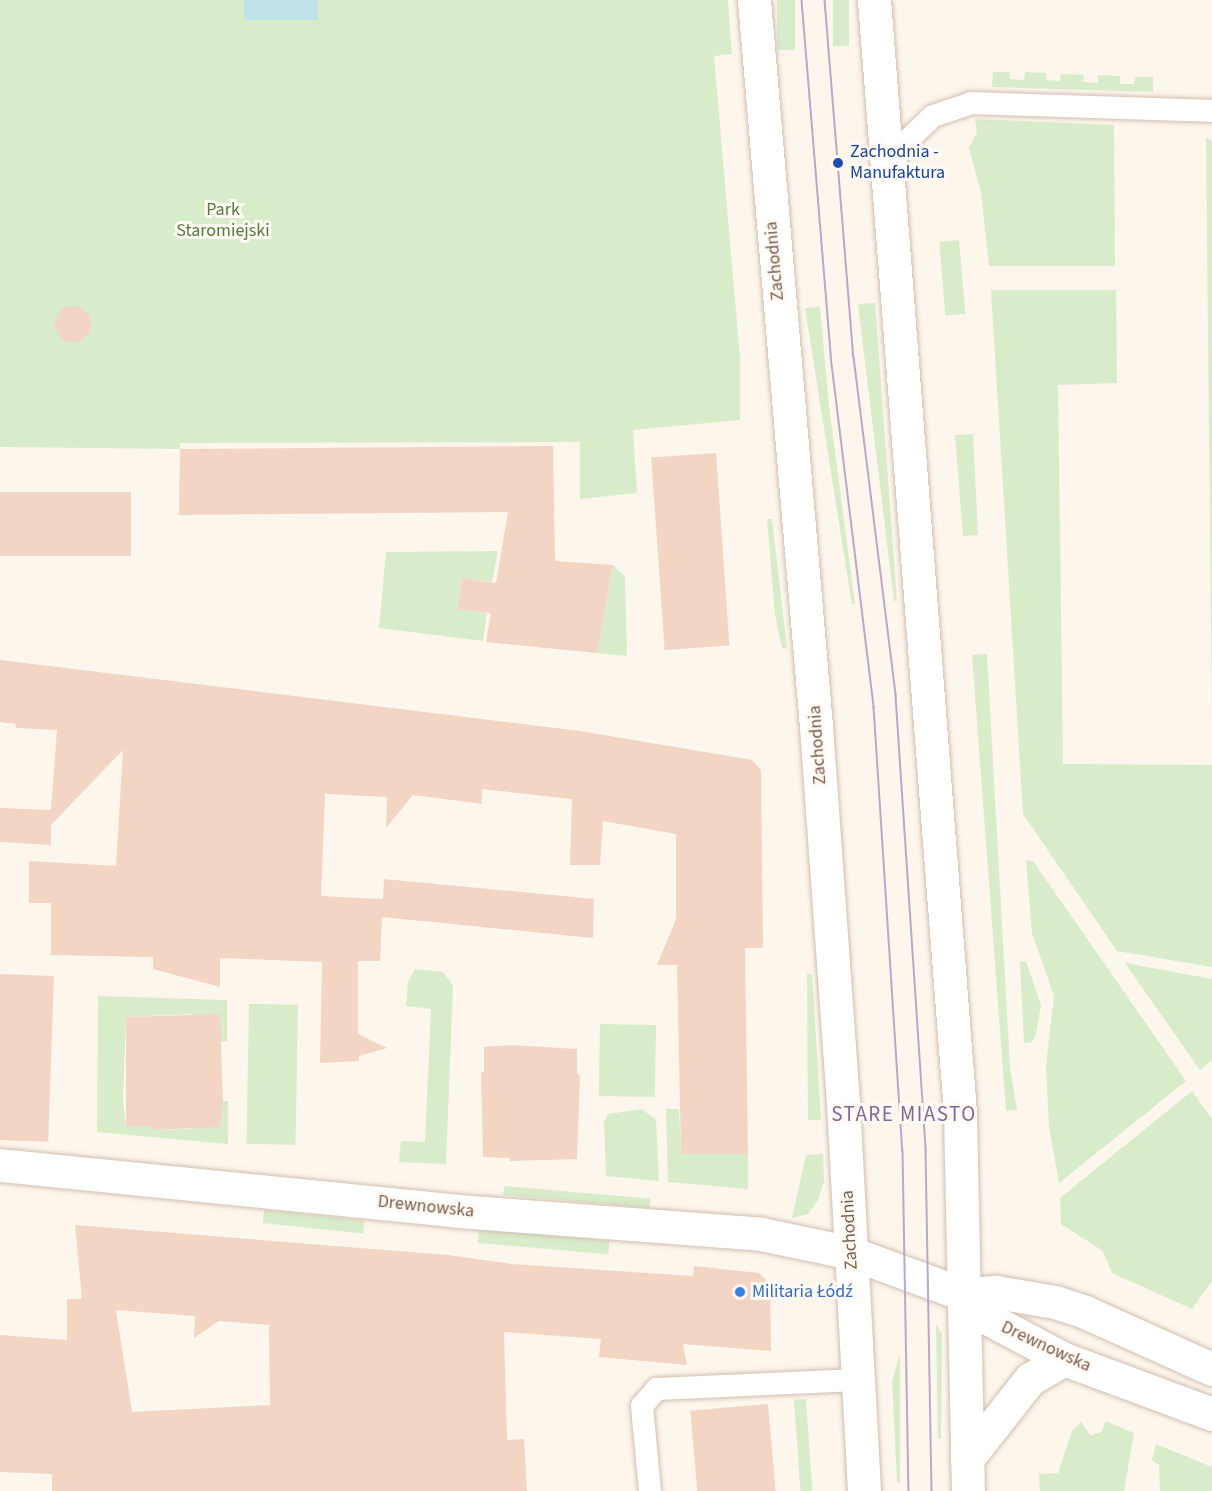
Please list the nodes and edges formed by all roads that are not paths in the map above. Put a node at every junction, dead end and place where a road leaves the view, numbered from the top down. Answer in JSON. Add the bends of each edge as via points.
{"nodes":[{"id":1,"x":754,"y":0,"type":"edge"},
{"id":2,"x":874,"y":0,"type":"edge"},
{"id":3,"x":1212,"y":111,"type":"edge"},
{"id":4,"x":888,"y":171,"type":"junction"},
{"id":5,"x":0,"y":1166,"type":"edge"},
{"id":6,"x":851,"y":1253,"type":"junction"},
{"id":7,"x":965,"y":1295,"type":"junction"},
{"id":8,"x":1064,"y":1359,"type":"junction"},
{"id":9,"x":1212,"y":1370,"type":"edge"},
{"id":10,"x":857,"y":1380,"type":"junction"},
{"id":11,"x":1212,"y":1414,"type":"edge"},
{"id":12,"x":967,"y":1459,"type":"junction"},
{"id":13,"x":650,"y":1491,"type":"edge"},
{"id":14,"x":864,"y":1491,"type":"edge"},
{"id":15,"x":968,"y":1491,"type":"edge"}],
"edges":[{"from":1,"to":6,"type":"main road","name":"Zachodnia","via":[[816,726]]},
{"from":2,"to":4,"type":"main road"},
{"from":3,"to":4,"type":"lane","via":[[966,104],[939,112],[921,126]]},
{"from":4,"to":7,"type":"main road","via":[[952,982]]},
{"from":5,"to":6,"type":"main road","name":"Drewnowska","via":[[458,1211],[761,1234]]},
{"from":6,"to":7,"type":"main road","name":"Drewnowska"},
{"from":6,"to":10,"type":"main road","name":"Zachodnia"},
{"from":7,"to":8,"type":"main road","name":"Drewnowska","via":[[989,1319]]},
{"from":7,"to":9,"type":"main road","name":"Drewnowska","via":[[996,1292],[1085,1311]]},
{"from":7,"to":12,"type":"main road"},
{"from":8,"to":11,"type":"main road","name":"Drewnowska"},
{"from":8,"to":12,"type":"main road","via":[[1030,1379]]},
{"from":10,"to":13,"type":"lane","via":[[657,1389],[642,1406]]},
{"from":10,"to":14,"type":"main road","name":"Zachodnia"},
{"from":12,"to":15,"type":"main road"}]}
